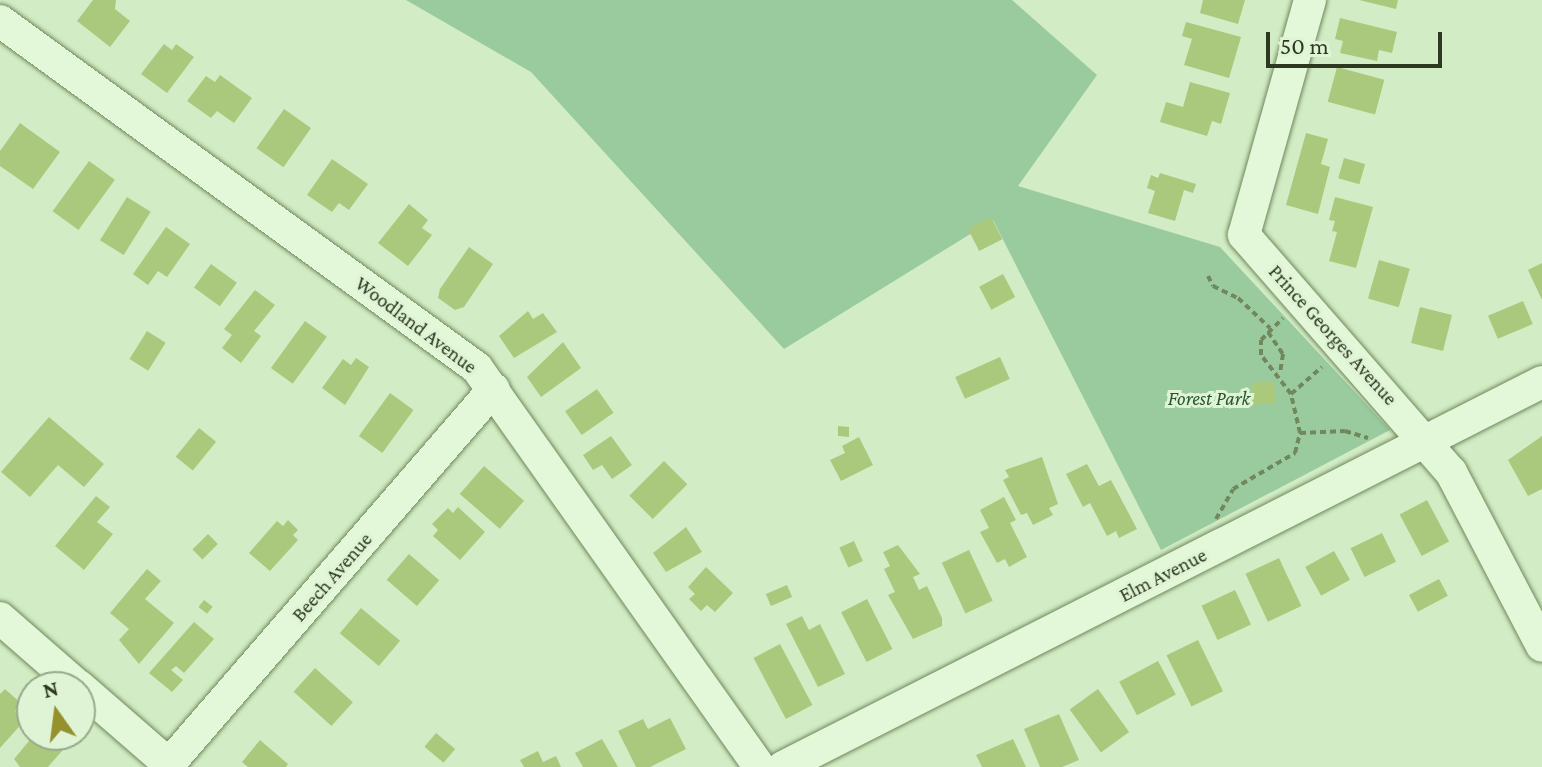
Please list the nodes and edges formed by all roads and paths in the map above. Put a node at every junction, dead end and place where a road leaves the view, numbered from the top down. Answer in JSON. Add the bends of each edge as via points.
{"nodes":[{"id":1,"x":1310,"y":0,"type":"edge"},
{"id":2,"x":0,"y":21,"type":"edge"},
{"id":3,"x":1208,"y":276,"type":"dead end"},
{"id":4,"x":1303,"y":302,"type":"junction"},
{"id":5,"x":1269,"y":330,"type":"junction"},
{"id":6,"x":1346,"y":350,"type":"junction"},
{"id":7,"x":1280,"y":374,"type":"junction"},
{"id":8,"x":1542,"y":382,"type":"edge"},
{"id":9,"x":494,"y":389,"type":"junction"},
{"id":10,"x":1291,"y":394,"type":"junction"},
{"id":11,"x":1300,"y":433,"type":"junction"},
{"id":12,"x":1427,"y":440,"type":"junction"},
{"id":13,"x":1380,"y":464,"type":"junction"},
{"id":14,"x":1226,"y":543,"type":"junction"},
{"id":15,"x":0,"y":618,"type":"edge"},
{"id":16,"x":1542,"y":646,"type":"edge"},
{"id":17,"x":61,"y":671,"type":"edge"},
{"id":18,"x":96,"y":702,"type":"edge"},
{"id":19,"x":160,"y":763,"type":"edge"},
{"id":20,"x":803,"y":763,"type":"edge"},
{"id":21,"x":760,"y":767,"type":"edge"}],
"edges":[{"from":1,"to":4,"type":"street","name":"Prince Georges Avenue","via":[[1244,235]]},
{"from":2,"to":9,"type":"street","name":"Woodland Avenue","via":[[477,368]]},
{"from":3,"to":5,"type":"path","via":[[1213,286],[1238,298]]},
{"from":4,"to":5,"type":"path"},
{"from":4,"to":6,"type":"street","name":"Prince Georges Avenue"},
{"from":5,"to":7,"type":"path","via":[[1283,354]]},
{"from":5,"to":7,"type":"path","via":[[1261,340],[1261,355]]},
{"from":6,"to":10,"type":"path"},
{"from":6,"to":12,"type":"street","name":"Prince Georges Avenue"},
{"from":7,"to":10,"type":"path"},
{"from":8,"to":12,"type":"street","name":"Elm Avenue"},
{"from":9,"to":19,"type":"street","name":"Beech Avenue"},
{"from":9,"to":21,"type":"street","name":"Woodland Avenue"},
{"from":10,"to":11,"type":"path"},
{"from":11,"to":13,"type":"path","via":[[1345,431],[1369,438]]},
{"from":11,"to":14,"type":"path","via":[[1295,453],[1223,501],[1215,516]]},
{"from":12,"to":13,"type":"street","name":"Elm Avenue"},
{"from":12,"to":16,"type":"street","name":"Prince Georges Avenue","via":[[1451,472]]},
{"from":13,"to":14,"type":"street","name":"Elm Avenue"},
{"from":14,"to":20,"type":"street","name":"Elm Avenue"},
{"from":15,"to":17,"type":"street"},
{"from":18,"to":19,"type":"street"}]}
